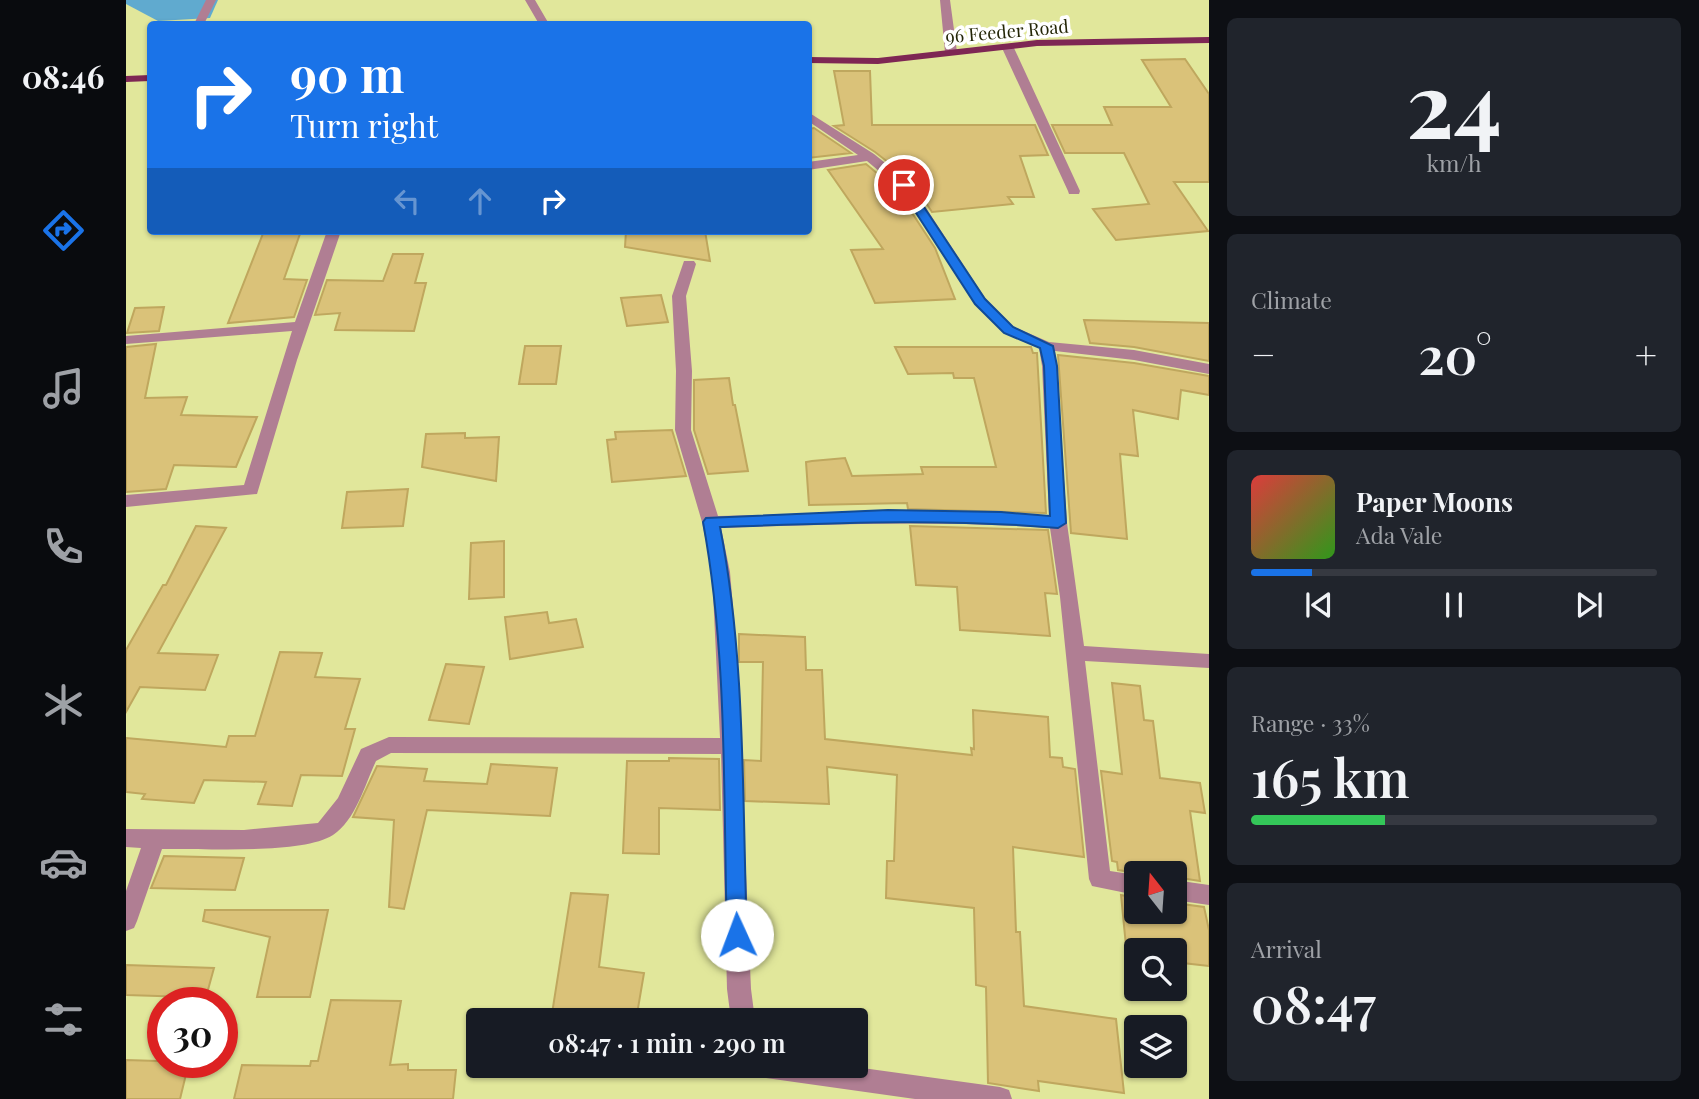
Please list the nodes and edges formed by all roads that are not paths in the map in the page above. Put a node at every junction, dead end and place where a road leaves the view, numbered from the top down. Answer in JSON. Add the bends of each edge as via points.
{"nodes":[{"id":1,"x":211,"y":0,"type":"edge"},
{"id":2,"x":530,"y":0,"type":"edge"},
{"id":3,"x":945,"y":0,"type":"edge"},
{"id":4,"x":200,"y":21,"type":"edge"},
{"id":5,"x":542,"y":21,"type":"edge"},
{"id":6,"x":1209,"y":40,"type":"edge"},
{"id":7,"x":1008,"y":48,"type":"junction"},
{"id":8,"x":951,"y":52,"type":"junction"},
{"id":9,"x":812,"y":60,"type":"edge"},
{"id":10,"x":147,"y":78,"type":"edge"},
{"id":11,"x":126,"y":79,"type":"edge"},
{"id":12,"x":812,"y":118,"type":"edge"},
{"id":13,"x":870,"y":157,"type":"junction"},
{"id":14,"x":812,"y":165,"type":"edge"},
{"id":15,"x":1074,"y":191,"type":"dead end"},
{"id":16,"x":333,"y":235,"type":"edge"},
{"id":17,"x":689,"y":264,"type":"dead end"},
{"id":18,"x":301,"y":326,"type":"junction"},
{"id":19,"x":126,"y":340,"type":"edge"},
{"id":20,"x":1046,"y":346,"type":"junction"},
{"id":21,"x":1209,"y":369,"type":"edge"},
{"id":22,"x":126,"y":501,"type":"edge"},
{"id":23,"x":711,"y":522,"type":"junction"},
{"id":24,"x":1058,"y":523,"type":"junction"},
{"id":25,"x":1075,"y":653,"type":"junction"},
{"id":26,"x":1209,"y":661,"type":"edge"},
{"id":27,"x":730,"y":746,"type":"junction"},
{"id":28,"x":126,"y":838,"type":"edge"},
{"id":29,"x":155,"y":840,"type":"junction"},
{"id":30,"x":1124,"y":882,"type":"edge"},
{"id":31,"x":1187,"y":892,"type":"edge"},
{"id":32,"x":1209,"y":895,"type":"edge"},
{"id":33,"x":126,"y":921,"type":"edge"},
{"id":34,"x":741,"y":1008,"type":"edge"},
{"id":35,"x":851,"y":1078,"type":"edge"},
{"id":36,"x":1000,"y":1099,"type":"edge"}],
"edges":[{"from":1,"to":4,"type":"street"},
{"from":2,"to":5,"type":"street"},
{"from":3,"to":8,"type":"street"},
{"from":6,"to":7,"type":"main road","name":"96 Feeder Road"},
{"from":7,"to":8,"type":"main road","name":"96 Feeder Road"},
{"from":7,"to":15,"type":"street"},
{"from":8,"to":9,"type":"main road","name":"96 Feeder Road","via":[[878,61]]},
{"from":10,"to":11,"type":"main road"},
{"from":12,"to":13,"type":"street"},
{"from":13,"to":14,"type":"street"},
{"from":13,"to":20,"type":"street","via":[[904,185],[980,301],[1009,330]]},
{"from":16,"to":18,"type":"street"},
{"from":17,"to":23,"type":"street","via":[[679,296],[683,430]]},
{"from":18,"to":19,"type":"street"},
{"from":18,"to":22,"type":"street","via":[[251,490]]},
{"from":20,"to":21,"type":"street"},
{"from":20,"to":24,"type":"street","via":[[1051,366]]},
{"from":23,"to":24,"type":"street","via":[[888,516],[1001,517]]},
{"from":23,"to":27,"type":"street","via":[[721,572]]},
{"from":24,"to":25,"type":"street"},
{"from":25,"to":26,"type":"street"},
{"from":25,"to":30,"type":"street","via":[[1100,879]]},
{"from":27,"to":29,"type":"street","via":[[388,745],[368,755],[346,804],[325,829],[298,836]]},
{"from":27,"to":34,"type":"street"},
{"from":28,"to":29,"type":"street"},
{"from":29,"to":33,"type":"street"},
{"from":31,"to":32,"type":"street"},
{"from":35,"to":36,"type":"street"}]}
